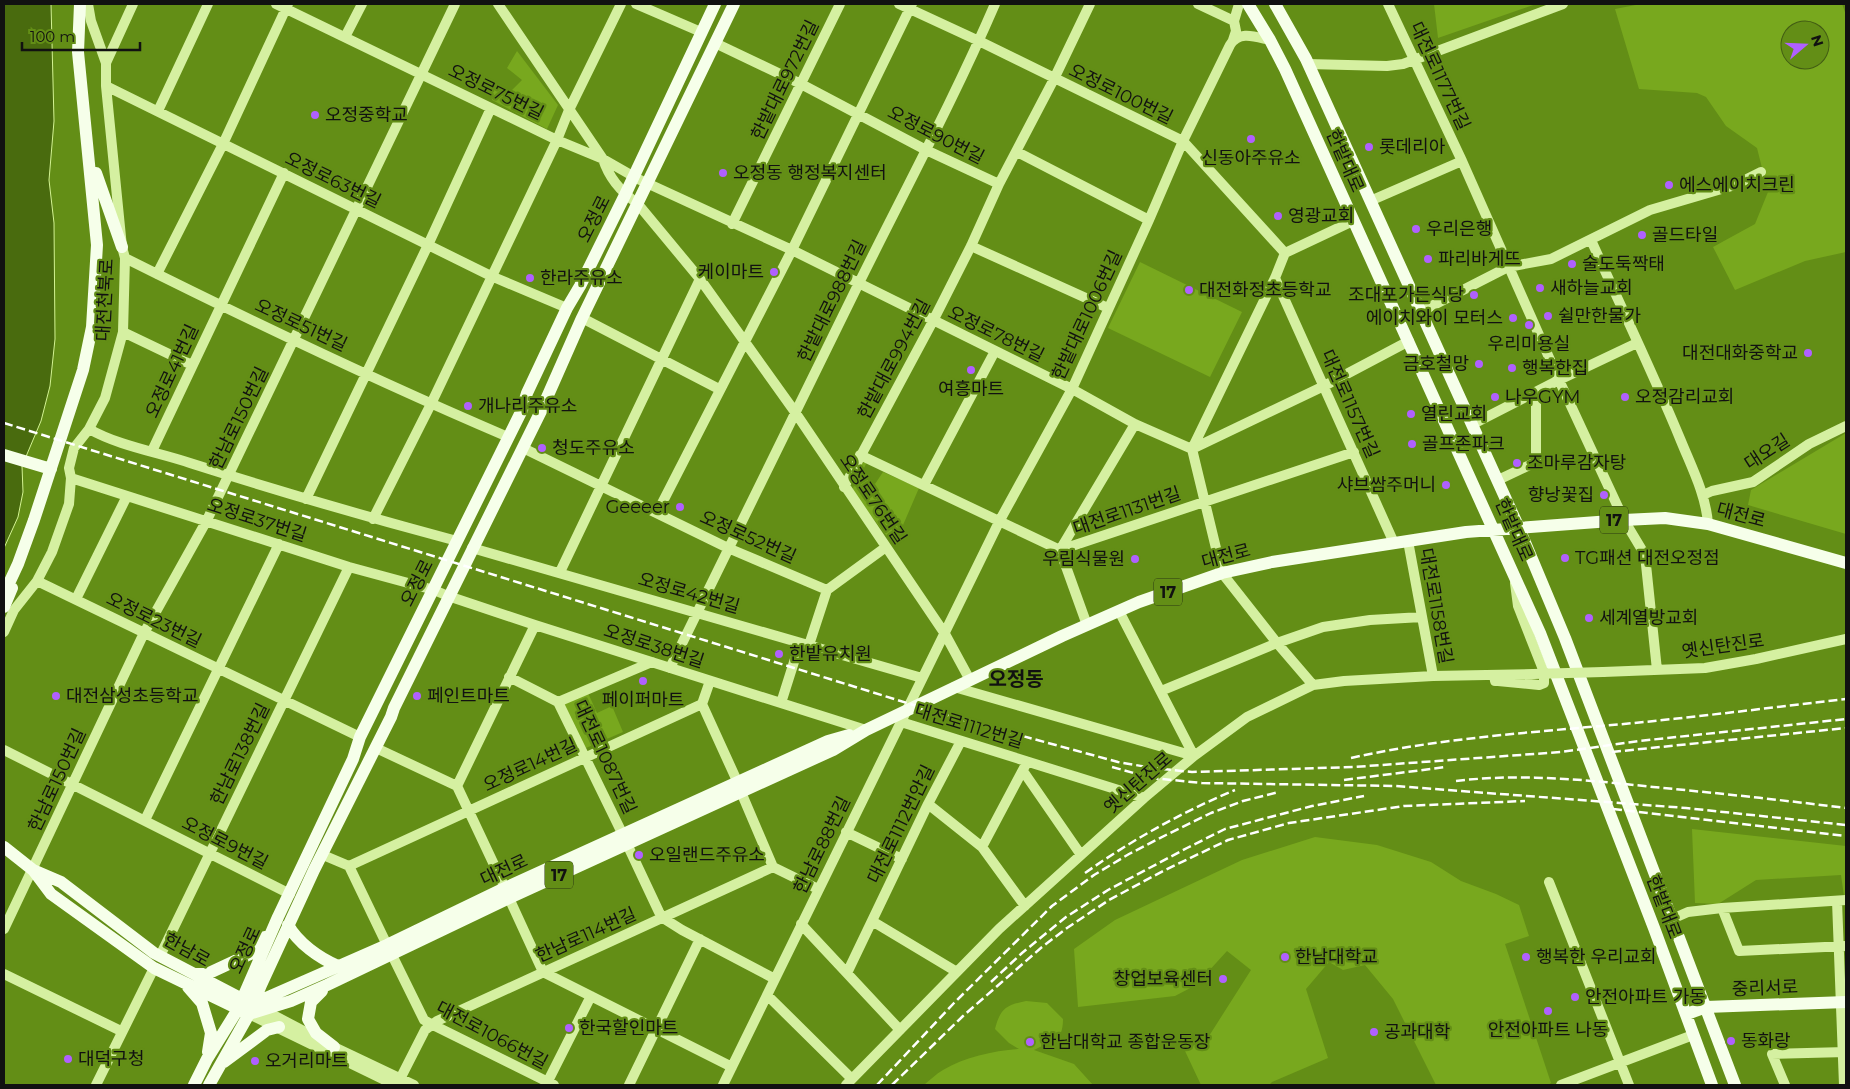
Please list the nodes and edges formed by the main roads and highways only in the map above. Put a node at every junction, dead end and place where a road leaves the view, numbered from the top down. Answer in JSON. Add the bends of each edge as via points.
{"nodes":[{"id":1,"x":80,"y":4,"type":"edge"},
{"id":2,"x":715,"y":4,"type":"edge"},
{"id":3,"x":734,"y":4,"type":"edge"},
{"id":4,"x":1248,"y":4,"type":"edge"},
{"id":5,"x":1275,"y":4,"type":"edge"},
{"id":6,"x":89,"y":154,"type":"junction"},
{"id":7,"x":124,"y":252,"type":"road end"},
{"id":8,"x":4,"y":455,"type":"edge"},
{"id":9,"x":51,"y":469,"type":"junction"},
{"id":10,"x":34,"y":520,"type":"junction"},
{"id":11,"x":1519,"y":528,"type":"junction"},
{"id":12,"x":1494,"y":530,"type":"junction"},
{"id":13,"x":1846,"y":563,"type":"edge"},
{"id":14,"x":4,"y":594,"type":"edge"},
{"id":15,"x":4,"y":607,"type":"edge"},
{"id":16,"x":4,"y":847,"type":"edge"},
{"id":17,"x":33,"y":870,"type":"junction"},
{"id":18,"x":288,"y":925,"type":"junction"},
{"id":19,"x":275,"y":926,"type":"junction"},
{"id":20,"x":389,"y":950,"type":"junction"},
{"id":21,"x":338,"y":966,"type":"junction"},
{"id":22,"x":189,"y":978,"type":"junction"},
{"id":23,"x":327,"y":985,"type":"junction"},
{"id":24,"x":1843,"y":1002,"type":"edge"},
{"id":25,"x":249,"y":1007,"type":"junction"},
{"id":26,"x":1706,"y":1007,"type":"junction"},
{"id":27,"x":1686,"y":1014,"type":"junction"},
{"id":28,"x":279,"y":1027,"type":"road end"},
{"id":29,"x":334,"y":1048,"type":"road end"},
{"id":30,"x":207,"y":1059,"type":"junction"},
{"id":31,"x":218,"y":1067,"type":"junction"},
{"id":32,"x":211,"y":1084,"type":"edge"},
{"id":33,"x":194,"y":1085,"type":"edge"},
{"id":34,"x":1712,"y":1085,"type":"edge"},
{"id":35,"x":1735,"y":1085,"type":"edge"}],
"edges":[{"from":1,"to":6,"type":"main road","via":[[78,52]]},
{"from":2,"to":19,"type":"main road","name":"오정로","via":[[625,196],[567,308],[522,410],[360,737],[353,759]]},
{"from":3,"to":18,"type":"main road","name":"오정로","via":[[582,318],[523,448]]},
{"from":4,"to":12,"type":"main road","name":"한밭대로","via":[[1285,69]]},
{"from":5,"to":11,"type":"main road","name":"한밭대로","via":[[1308,64]]},
{"from":6,"to":7,"type":"main road"},
{"from":6,"to":9,"type":"main road","via":[[97,246],[92,327],[83,370]]},
{"from":8,"to":9,"type":"main road"},
{"from":9,"to":10,"type":"main road"},
{"from":10,"to":14,"type":"main road"},
{"from":10,"to":15,"type":"main road","via":[[24,560]]},
{"from":11,"to":12,"type":"main road","name":"대전로","number":"17"},
{"from":11,"to":13,"type":"main road","name":"대전로","number":"17","via":[[1665,518],[1708,524]]},
{"from":11,"to":26,"type":"main road","name":"한밭대로"},
{"from":12,"to":20,"type":"main road","name":"대전로","number":"17","via":[[1272,562],[1159,595],[1087,625],[866,730],[828,741],[739,787]]},
{"from":12,"to":27,"type":"main road","name":"한밭대로","via":[[1546,649]]},
{"from":16,"to":17,"type":"main road","name":"한남로"},
{"from":17,"to":22,"type":"main road","name":"한남로","via":[[60,882]]},
{"from":17,"to":22,"type":"main road","name":"한남로","via":[[51,894],[154,968]]},
{"from":18,"to":21,"type":"main road","via":[[293,934],[324,960]]},
{"from":18,"to":25,"type":"main road","name":"오정로"},
{"from":19,"to":22,"type":"main road","via":[[250,954],[207,974]]},
{"from":19,"to":25,"type":"main road","name":"오정로"},
{"from":20,"to":21,"type":"main road","name":"대전로","number":"17"},
{"from":20,"to":23,"type":"main road","name":"대전로","number":"17"},
{"from":21,"to":25,"type":"main road","name":"대전로","number":"17"},
{"from":22,"to":25,"type":"main road","name":"한남로"},
{"from":22,"to":30,"type":"main road","via":[[202,1003],[211,1033]]},
{"from":23,"to":25,"type":"main road","name":"대전로","number":"17","via":[[291,1002]]},
{"from":23,"to":29,"type":"main road","via":[[311,1002],[308,1019],[316,1033]]},
{"from":24,"to":26,"type":"main road","name":"중리서로"},
{"from":25,"to":30,"type":"main road"},
{"from":25,"to":31,"type":"main road"},
{"from":26,"to":27,"type":"main road","name":"중리서로"},
{"from":26,"to":35,"type":"main road","name":"한밭대로"},
{"from":27,"to":34,"type":"main road","name":"한밭대로"},
{"from":28,"to":31,"type":"main road","via":[[267,1030]]},
{"from":30,"to":33,"type":"main road"},
{"from":31,"to":32,"type":"main road"}]}
